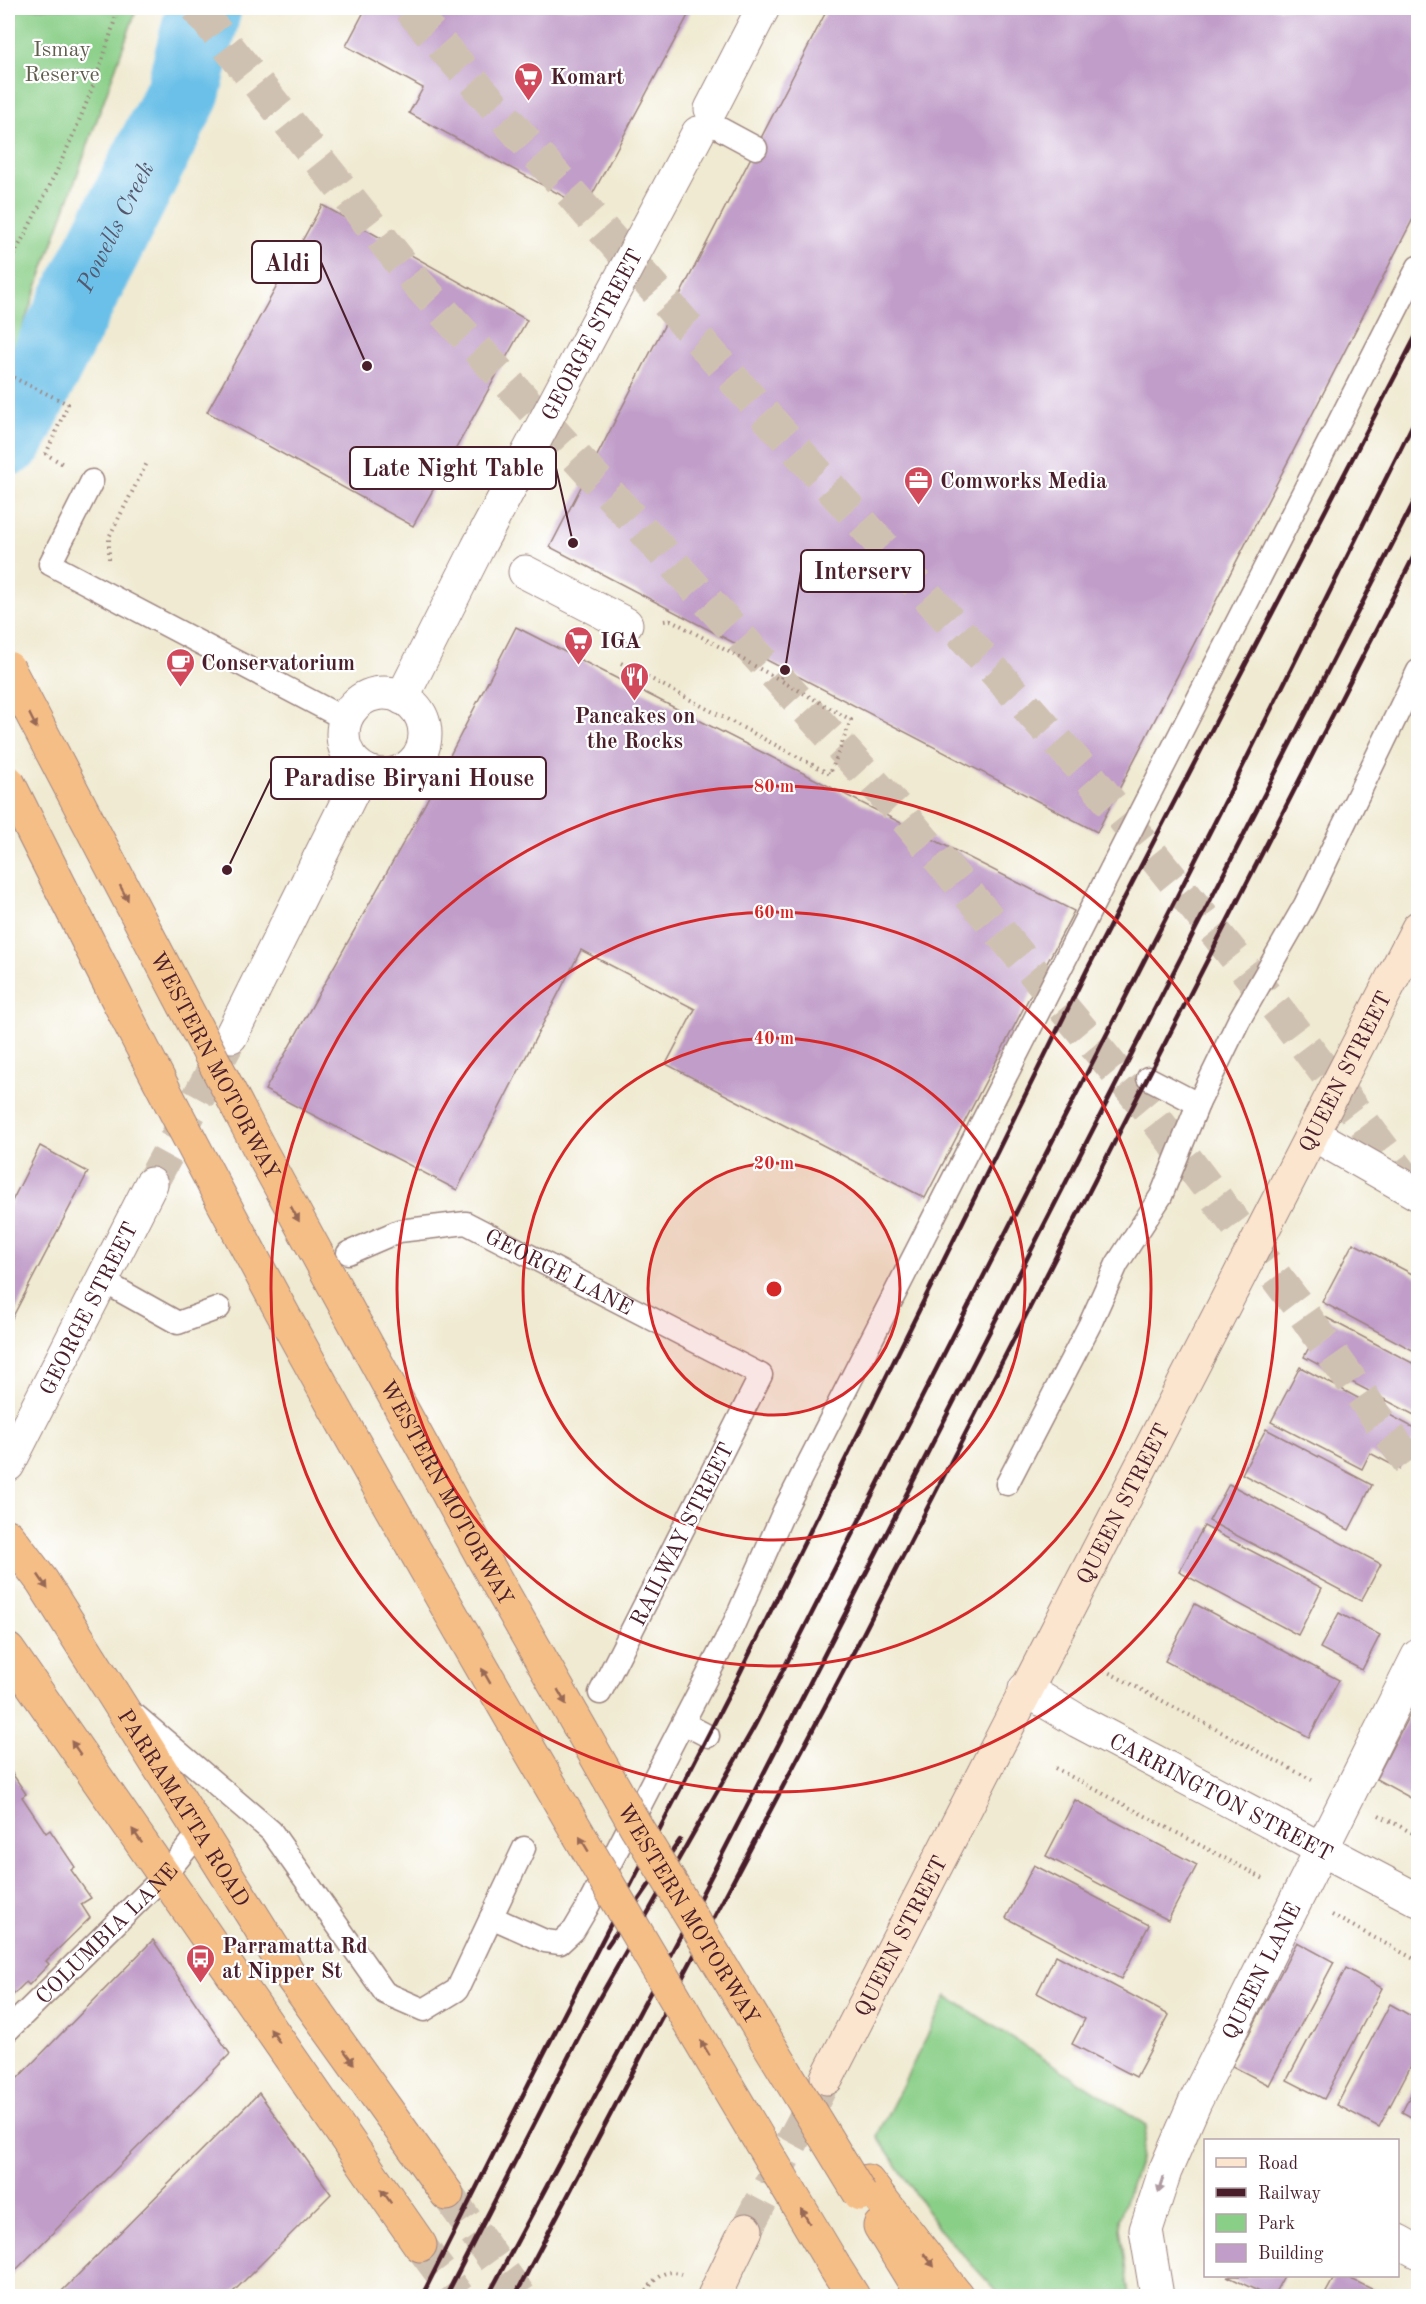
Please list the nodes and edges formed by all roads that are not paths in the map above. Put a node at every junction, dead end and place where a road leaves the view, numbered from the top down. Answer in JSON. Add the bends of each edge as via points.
{"nodes":[{"id":1,"x":763,"y":8,"type":"edge"},
{"id":2,"x":709,"y":123,"type":"junction"},
{"id":3,"x":756,"y":148,"type":"dead end"},
{"id":4,"x":1419,"y":267,"type":"edge"},
{"id":5,"x":92,"y":481,"type":"road end"},
{"id":6,"x":525,"y":572,"type":"dead end"},
{"id":7,"x":626,"y":624,"type":"road end"},
{"id":8,"x":8,"y":668,"type":"edge"},
{"id":9,"x":1416,"y":682,"type":"edge"},
{"id":10,"x":402,"y":698,"type":"junction"},
{"id":11,"x":345,"y":719,"type":"junction"},
{"id":12,"x":363,"y":770,"type":"junction"},
{"id":13,"x":8,"y":782,"type":"edge"},
{"id":14,"x":1419,"y":928,"type":"edge"},
{"id":15,"x":231,"y":1036,"type":"tunnel mouth"},
{"id":16,"x":1148,"y":1078,"type":"dead end"},
{"id":17,"x":1198,"y":1104,"type":"junction"},
{"id":18,"x":1313,"y":1134,"type":"junction"},
{"id":19,"x":151,"y":1184,"type":"tunnel mouth"},
{"id":20,"x":1419,"y":1194,"type":"edge"},
{"id":21,"x":348,"y":1253,"type":"dead end"},
{"id":22,"x":101,"y":1280,"type":"junction"},
{"id":23,"x":219,"y":1308,"type":"dead end"},
{"id":24,"x":761,"y":1375,"type":"joint"},
{"id":25,"x":8,"y":1465,"type":"edge"},
{"id":26,"x":1007,"y":1484,"type":"dead end"},
{"id":27,"x":8,"y":1536,"type":"edge"},
{"id":28,"x":8,"y":1650,"type":"edge"},
{"id":29,"x":1419,"y":1656,"type":"edge"},
{"id":30,"x":1025,"y":1689,"type":"junction"},
{"id":31,"x":600,"y":1693,"type":"dead end"},
{"id":32,"x":118,"y":1700,"type":"junction"},
{"id":33,"x":683,"y":1723,"type":"junction"},
{"id":34,"x":708,"y":1736,"type":"dead end"},
{"id":35,"x":201,"y":1831,"type":"junction"},
{"id":36,"x":524,"y":1848,"type":"dead end"},
{"id":37,"x":1321,"y":1850,"type":"junction"},
{"id":38,"x":164,"y":1876,"type":"junction"},
{"id":39,"x":1419,"y":1900,"type":"edge"},
{"id":40,"x":491,"y":1917,"type":"junction"},
{"id":41,"x":8,"y":2030,"type":"edge"},
{"id":42,"x":826,"y":2078,"type":"tunnel mouth"},
{"id":43,"x":1194,"y":2137,"type":"edge"},
{"id":44,"x":864,"y":2187,"type":"junction"},
{"id":45,"x":447,"y":2194,"type":"tunnel mouth"},
{"id":46,"x":747,"y":2230,"type":"tunnel mouth"},
{"id":47,"x":1399,"y":2242,"type":"edge"},
{"id":48,"x":420,"y":2245,"type":"tunnel mouth"},
{"id":49,"x":1419,"y":2252,"type":"edge"},
{"id":50,"x":702,"y":2287,"type":"edge"},
{"id":51,"x":853,"y":2296,"type":"edge"},
{"id":52,"x":923,"y":2296,"type":"edge"},
{"id":53,"x":957,"y":2296,"type":"edge"},
{"id":54,"x":1157,"y":2296,"type":"edge"}],
"edges":[{"from":1,"to":2,"type":"street","name":"GEORGE STREET"},
{"from":2,"to":3,"type":"lane"},
{"from":2,"to":10,"type":"street","name":"GEORGE STREET","via":[[478,547]]},
{"from":4,"to":33,"type":"lane","via":[[789,1500],[732,1628]]},
{"from":5,"to":11,"type":"lane","via":[[50,564]]},
{"from":6,"to":7,"type":"street"},
{"from":8,"to":44,"type":"highway","name":"WESTERN MOTORWAY","one_way":true,"bridge":true,"via":[[253,1136],[481,1554],[637,1828],[796,2090]]},
{"from":9,"to":17,"type":"lane","via":[[1305,905],[1239,1020]]},
{"from":10,"to":11,"type":"street","via":[[379,693],[364,698]]},
{"from":10,"to":12,"type":"street","via":[[422,717],[422,750],[409,767],[399,772],[377,775]]},
{"from":11,"to":12,"type":"street","via":[[343,742]]},
{"from":12,"to":15,"type":"street"},
{"from":51,"to":13,"type":"highway","one_way":true,"bridge":true,"via":[[536,1763],[330,1400],[143,1052]]},
{"from":14,"to":18,"type":"street","name":"QUEEN STREET"},
{"from":16,"to":17,"type":"lane"},
{"from":17,"to":26,"type":"lane","via":[[1161,1196],[1117,1264]]},
{"from":18,"to":20,"type":"street"},
{"from":18,"to":30,"type":"street","name":"QUEEN STREET"},
{"from":19,"to":22,"type":"street","name":"GEORGE STREET"},
{"from":21,"to":24,"type":"lane","name":"GEORGE LANE","via":[[399,1231],[466,1222]]},
{"from":22,"to":23,"type":"lane","via":[[178,1323]]},
{"from":22,"to":25,"type":"street","name":"GEORGE STREET"},
{"from":24,"to":31,"type":"lane","name":"RAILWAY STREET"},
{"from":27,"to":32,"type":"highway","name":"PARRAMATTA ROAD","one_way":true,"via":[[42,1581]]},
{"from":38,"to":28,"type":"highway","one_way":true},
{"from":29,"to":37,"type":"street","name":"QUEEN LANE"},
{"from":30,"to":37,"type":"street","name":"CARRINGTON STREET"},
{"from":30,"to":42,"type":"street","name":"QUEEN STREET"},
{"from":32,"to":35,"type":"highway","name":"PARRAMATTA ROAD"},
{"from":32,"to":40,"type":"lane","via":[[271,1831],[385,1993],[424,2010],[457,1990]]},
{"from":33,"to":34,"type":"lane"},
{"from":33,"to":40,"type":"lane","via":[[574,1930],[560,1943],[545,1941]]},
{"from":35,"to":38,"type":"lane","name":"COLUMBIA LANE"},
{"from":35,"to":45,"type":"highway","name":"PARRAMATTA ROAD","one_way":true,"via":[[290,1975]]},
{"from":36,"to":40,"type":"lane"},
{"from":37,"to":39,"type":"street","name":"CARRINGTON STREET"},
{"from":37,"to":43,"type":"street","name":"QUEEN LANE","via":[[1195,2102]]},
{"from":38,"to":41,"type":"lane","name":"COLUMBIA LANE"},
{"from":48,"to":38,"type":"highway","one_way":true},
{"from":43,"to":54,"type":"street","name":"QUEEN LANE","one_way":true,"via":[[1166,2171],[1146,2230]]},
{"from":44,"to":52,"type":"highway"},
{"from":44,"to":53,"type":"highway","one_way":true},
{"from":46,"to":50,"type":"street"},
{"from":47,"to":49,"type":"street"}]}
